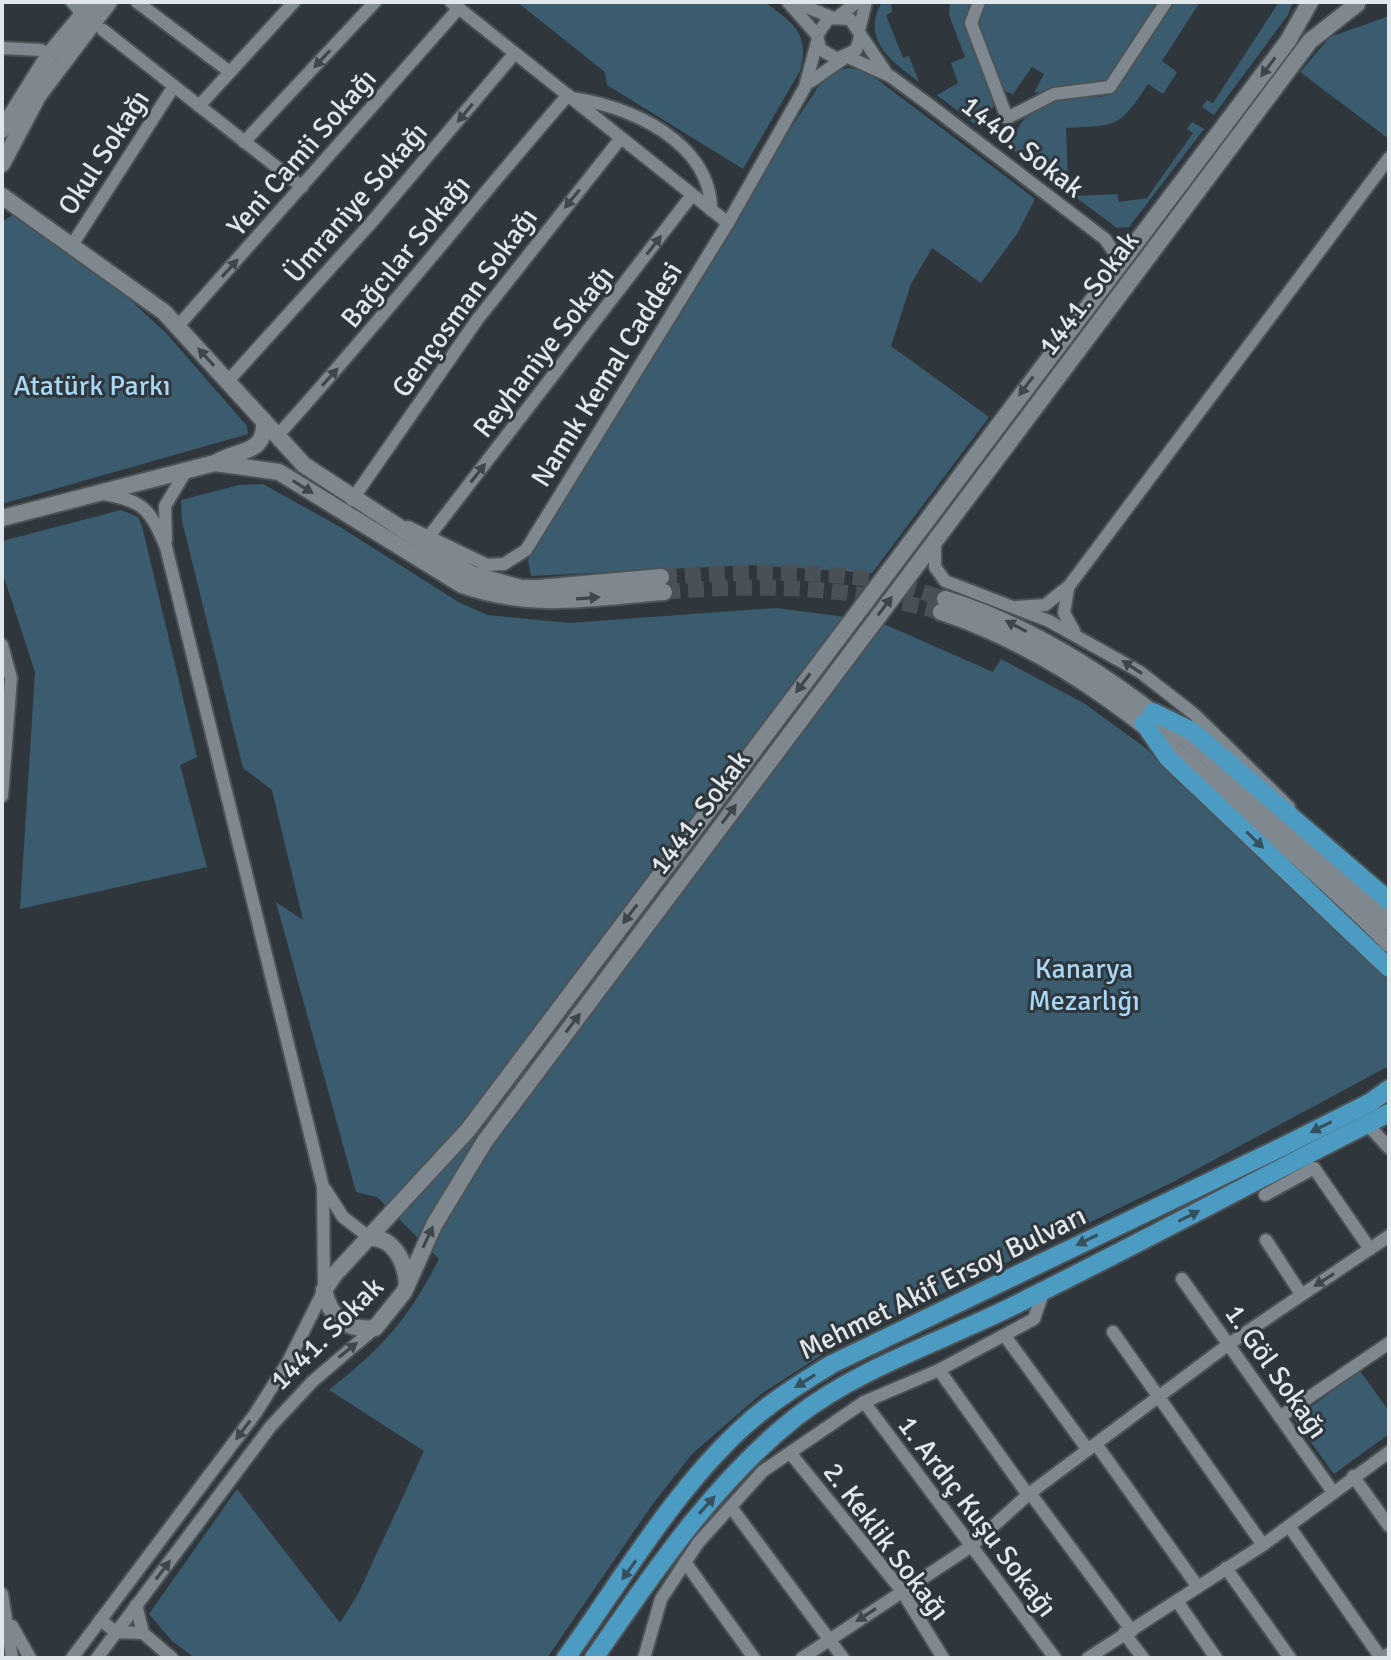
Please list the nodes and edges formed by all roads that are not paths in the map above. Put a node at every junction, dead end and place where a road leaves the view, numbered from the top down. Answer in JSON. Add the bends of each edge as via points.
{"nodes":[{"id":1,"x":109,"y":2,"type":"edge"},
{"id":2,"x":137,"y":2,"type":"edge"},
{"id":3,"x":294,"y":2,"type":"edge"},
{"id":4,"x":375,"y":2,"type":"edge"},
{"id":5,"x":790,"y":2,"type":"edge"},
{"id":6,"x":857,"y":2,"type":"edge"},
{"id":7,"x":866,"y":2,"type":"edge"},
{"id":8,"x":979,"y":2,"type":"edge"},
{"id":9,"x":1166,"y":2,"type":"edge"},
{"id":10,"x":1310,"y":2,"type":"edge"},
{"id":11,"x":1354,"y":3,"type":"edge"},
{"id":12,"x":455,"y":5,"type":"edge"},
{"id":13,"x":89,"y":14,"type":"edge"},
{"id":14,"x":835,"y":17,"type":"junction"},
{"id":15,"x":860,"y":33,"type":"junction"},
{"id":16,"x":817,"y":38,"type":"junction"},
{"id":17,"x":2,"y":48,"type":"edge"},
{"id":18,"x":515,"y":53,"type":"junction"},
{"id":19,"x":49,"y":55,"type":"junction"},
{"id":20,"x":845,"y":58,"type":"junction"},
{"id":21,"x":230,"y":72,"type":"junction"},
{"id":22,"x":890,"y":76,"type":"junction"},
{"id":23,"x":174,"y":86,"type":"junction"},
{"id":24,"x":805,"y":87,"type":"junction"},
{"id":25,"x":569,"y":96,"type":"junction"},
{"id":26,"x":199,"y":106,"type":"junction"},
{"id":27,"x":2,"y":130,"type":"edge"},
{"id":28,"x":621,"y":138,"type":"junction"},
{"id":29,"x":244,"y":142,"type":"junction"},
{"id":30,"x":1389,"y":158,"type":"edge"},
{"id":31,"x":2,"y":164,"type":"edge"},
{"id":32,"x":302,"y":187,"type":"junction"},
{"id":33,"x":692,"y":195,"type":"junction"},
{"id":34,"x":2,"y":196,"type":"edge"},
{"id":35,"x":711,"y":210,"type":"junction"},
{"id":36,"x":728,"y":223,"type":"junction"},
{"id":37,"x":1105,"y":239,"type":"junction"},
{"id":38,"x":72,"y":245,"type":"junction"},
{"id":39,"x":1126,"y":252,"type":"junction"},
{"id":40,"x":1141,"y":265,"type":"junction"},
{"id":41,"x":178,"y":326,"type":"junction"},
{"id":42,"x":228,"y":381,"type":"junction"},
{"id":43,"x":264,"y":421,"type":"junction"},
{"id":44,"x":278,"y":435,"type":"junction"},
{"id":45,"x":296,"y":454,"type":"junction"},
{"id":46,"x":215,"y":463,"type":"junction"},
{"id":47,"x":186,"y":471,"type":"junction"},
{"id":48,"x":279,"y":472,"type":"junction"},
{"id":49,"x":97,"y":493,"type":"junction"},
{"id":50,"x":352,"y":500,"type":"junction"},
{"id":51,"x":27,"y":512,"type":"junction"},
{"id":52,"x":375,"y":514,"type":"junction"},
{"id":53,"x":2,"y":518,"type":"edge"},
{"id":54,"x":2,"y":527,"type":"edge"},
{"id":55,"x":430,"y":535,"type":"junction"},
{"id":56,"x":936,"y":539,"type":"junction"},
{"id":57,"x":166,"y":547,"type":"junction"},
{"id":58,"x":1069,"y":586,"type":"junction"},
{"id":59,"x":943,"y":606,"type":"tunnel mouth"},
{"id":60,"x":1017,"y":607,"type":"junction"},
{"id":61,"x":1081,"y":637,"type":"junction"},
{"id":62,"x":2,"y":645,"type":"edge"},
{"id":63,"x":1149,"y":717,"type":"junction"},
{"id":64,"x":2,"y":796,"type":"edge"},
{"id":65,"x":1311,"y":834,"type":"junction"},
{"id":66,"x":1389,"y":901,"type":"edge"},
{"id":67,"x":1385,"y":933,"type":"edge"},
{"id":68,"x":1389,"y":968,"type":"edge"},
{"id":69,"x":1389,"y":1089,"type":"edge"},
{"id":70,"x":1389,"y":1113,"type":"edge"},
{"id":71,"x":1367,"y":1124,"type":"junction"},
{"id":72,"x":1389,"y":1148,"type":"edge"},
{"id":73,"x":323,"y":1187,"type":"junction"},
{"id":74,"x":1265,"y":1195,"type":"dead end"},
{"id":75,"x":1389,"y":1236,"type":"edge"},
{"id":76,"x":370,"y":1238,"type":"junction"},
{"id":77,"x":1266,"y":1240,"type":"dead end"},
{"id":78,"x":1370,"y":1249,"type":"junction"},
{"id":79,"x":1182,"y":1279,"type":"dead end"},
{"id":80,"x":407,"y":1286,"type":"junction"},
{"id":81,"x":324,"y":1290,"type":"junction"},
{"id":82,"x":1044,"y":1290,"type":"junction"},
{"id":83,"x":1301,"y":1294,"type":"junction"},
{"id":84,"x":375,"y":1328,"type":"junction"},
{"id":85,"x":1113,"y":1332,"type":"dead end"},
{"id":86,"x":1005,"y":1336,"type":"junction"},
{"id":87,"x":1389,"y":1343,"type":"edge"},
{"id":88,"x":1229,"y":1344,"type":"junction"},
{"id":89,"x":939,"y":1370,"type":"junction"},
{"id":90,"x":1159,"y":1398,"type":"junction"},
{"id":91,"x":864,"y":1402,"type":"junction"},
{"id":92,"x":1280,"y":1417,"type":"junction"},
{"id":93,"x":1092,"y":1447,"type":"junction"},
{"id":94,"x":1389,"y":1452,"type":"edge"},
{"id":95,"x":791,"y":1454,"type":"junction"},
{"id":96,"x":1353,"y":1476,"type":"junction"},
{"id":97,"x":1333,"y":1492,"type":"junction"},
{"id":98,"x":1029,"y":1494,"type":"junction"},
{"id":99,"x":731,"y":1507,"type":"junction"},
{"id":100,"x":1289,"y":1526,"type":"junction"},
{"id":101,"x":1389,"y":1526,"type":"edge"},
{"id":102,"x":1263,"y":1545,"type":"junction"},
{"id":103,"x":970,"y":1547,"type":"junction"},
{"id":104,"x":685,"y":1562,"type":"junction"},
{"id":105,"x":1226,"y":1568,"type":"junction"},
{"id":106,"x":1198,"y":1587,"type":"junction"},
{"id":107,"x":902,"y":1591,"type":"junction"},
{"id":108,"x":2,"y":1594,"type":"edge"},
{"id":109,"x":1177,"y":1601,"type":"junction"},
{"id":110,"x":136,"y":1605,"type":"junction"},
{"id":111,"x":6,"y":1612,"type":"junction"},
{"id":112,"x":100,"y":1620,"type":"junction"},
{"id":113,"x":116,"y":1632,"type":"junction"},
{"id":114,"x":1128,"y":1632,"type":"junction"},
{"id":115,"x":143,"y":1633,"type":"junction"},
{"id":116,"x":829,"y":1639,"type":"junction"},
{"id":117,"x":72,"y":1655,"type":"edge"},
{"id":118,"x":1385,"y":1657,"type":"edge"},
{"id":119,"x":12,"y":1658,"type":"edge"},
{"id":120,"x":30,"y":1658,"type":"edge"},
{"id":121,"x":97,"y":1658,"type":"edge"},
{"id":122,"x":172,"y":1658,"type":"edge"},
{"id":123,"x":566,"y":1658,"type":"edge"},
{"id":124,"x":594,"y":1658,"type":"edge"},
{"id":125,"x":644,"y":1658,"type":"edge"},
{"id":126,"x":754,"y":1658,"type":"edge"},
{"id":127,"x":802,"y":1658,"type":"edge"},
{"id":128,"x":843,"y":1658,"type":"edge"},
{"id":129,"x":943,"y":1658,"type":"edge"},
{"id":130,"x":1055,"y":1658,"type":"edge"},
{"id":131,"x":1088,"y":1658,"type":"edge"},
{"id":132,"x":1143,"y":1658,"type":"edge"},
{"id":133,"x":1216,"y":1658,"type":"edge"},
{"id":134,"x":1290,"y":1658,"type":"edge"}],
"edges":[{"from":1,"to":13,"type":"street"},
{"from":2,"to":21,"type":"street"},
{"from":3,"to":21,"type":"street"},
{"from":4,"to":29,"type":"street","one_way":true},
{"from":5,"to":14,"type":"street"},
{"from":5,"to":16,"type":"street"},
{"from":6,"to":14,"type":"street"},
{"from":7,"to":15,"type":"street"},
{"from":8,"to":9,"type":"street","via":[[971,23],[1007,118],[1054,94],[1110,87]]},
{"from":10,"to":39,"type":"street","name":"1441. Sokak","one_way":true,"via":[[1288,41]]},
{"from":11,"to":40,"type":"street","name":"1441. Sokak","via":[[1310,41]]},
{"from":12,"to":18,"type":"street"},
{"from":12,"to":32,"type":"street","name":"Yeni Camii Sokağı"},
{"from":13,"to":19,"type":"street"},
{"from":13,"to":23,"type":"street"},
{"from":13,"to":31,"type":"street"},
{"from":14,"to":15,"type":"street","via":[[850,19]]},
{"from":14,"to":16,"type":"street","via":[[823,22]]},
{"from":15,"to":20,"type":"street","via":[[856,50]]},
{"from":15,"to":22,"type":"street"},
{"from":16,"to":20,"type":"street","via":[[824,54]]},
{"from":16,"to":24,"type":"street"},
{"from":17,"to":19,"type":"street"},
{"from":18,"to":25,"type":"street"},
{"from":18,"to":42,"type":"street","name":"Ümraniye Sokağı","one_way":true},
{"from":19,"to":27,"type":"street"},
{"from":20,"to":22,"type":"street"},
{"from":20,"to":24,"type":"street"},
{"from":21,"to":26,"type":"street"},
{"from":22,"to":37,"type":"street","name":"1440. Sokak"},
{"from":23,"to":26,"type":"street"},
{"from":23,"to":38,"type":"street","name":"Okul Sokağı"},
{"from":24,"to":36,"type":"street","name":"Namık Kemal Caddesi"},
{"from":25,"to":28,"type":"street"},
{"from":25,"to":35,"type":"street","via":[[613,105],[672,139],[704,174]]},
{"from":44,"to":25,"type":"street","name":"Bağcılar Sokağı","one_way":true},
{"from":26,"to":29,"type":"street"},
{"from":28,"to":33,"type":"street"},
{"from":28,"to":50,"type":"street","name":"Gençosman Sokağı","one_way":true,"via":[[477,320]]},
{"from":29,"to":32,"type":"street"},
{"from":30,"to":58,"type":"street"},
{"from":41,"to":32,"type":"street","name":"Yeni Camii Sokağı","one_way":true},
{"from":33,"to":35,"type":"street"},
{"from":55,"to":33,"type":"street","name":"Reyhaniye Sokağı","one_way":true},
{"from":34,"to":38,"type":"street"},
{"from":35,"to":36,"type":"street"},
{"from":36,"to":55,"type":"street","name":"Namık Kemal Caddesi","via":[[526,550],[504,564],[487,565]]},
{"from":37,"to":39,"type":"street"},
{"from":37,"to":39,"type":"street","name":"1440. Sokak"},
{"from":38,"to":41,"type":"street"},
{"from":39,"to":40,"type":"street"},
{"from":39,"to":76,"type":"street","name":"1441. Sokak","one_way":true,"via":[[468,1130]]},
{"from":40,"to":56,"type":"street","name":"1441. Sokak"},
{"from":42,"to":41,"type":"street","one_way":true},
{"from":42,"to":43,"type":"street"},
{"from":43,"to":44,"type":"street"},
{"from":43,"to":46,"type":"street","via":[[258,445]]},
{"from":44,"to":45,"type":"street"},
{"from":45,"to":48,"type":"street","via":[[285,448],[274,455],[272,464]]},
{"from":45,"to":50,"type":"street"},
{"from":46,"to":47,"type":"street"},
{"from":46,"to":48,"type":"street"},
{"from":47,"to":49,"type":"street"},
{"from":47,"to":57,"type":"street","via":[[165,506]]},
{"from":48,"to":52,"type":"street","one_way":true,"via":[[462,585],[494,596],[537,601],[662,585],[510,586],[471,574]]},
{"from":49,"to":51,"type":"street"},
{"from":49,"to":57,"type":"street","via":[[139,502],[151,513]]},
{"from":50,"to":52,"type":"street"},
{"from":51,"to":53,"type":"street"},
{"from":51,"to":54,"type":"street"},
{"from":52,"to":55,"type":"street"},
{"from":56,"to":60,"type":"street","via":[[935,567],[945,581]]},
{"from":80,"to":56,"type":"street","name":"1441. Sokak","one_way":true,"via":[[449,1196],[485,1141]]},
{"from":57,"to":73,"type":"street"},
{"from":58,"to":60,"type":"street","via":[[1045,605]]},
{"from":58,"to":61,"type":"street","via":[[1064,613]]},
{"from":59,"to":63,"type":"street","via":[[1014,624]]},
{"from":60,"to":61,"type":"street"},
{"from":65,"to":61,"type":"street","one_way":true,"via":[[1272,786],[1177,700]]},
{"from":62,"to":64,"type":"street","via":[[11,678]]},
{"from":63,"to":65,"type":"main road","via":[[1192,731]]},
{"from":63,"to":67,"type":"street"},
{"from":63,"to":68,"type":"main road","one_way":true,"via":[[1168,758]]},
{"from":65,"to":66,"type":"main road"},
{"from":69,"to":123,"type":"main road","name":"Mehmet Akif Ersoy Bulvarı","one_way":true,"via":[[793,1388],[742,1428],[685,1491]]},
{"from":70,"to":71,"type":"main road","name":"Mehmet Akif Ersoy Bulvarı"},
{"from":71,"to":72,"type":"street"},
{"from":82,"to":71,"type":"main road","name":"Mehmet Akif Ersoy Bulvarı","one_way":true},
{"from":73,"to":76,"type":"street","via":[[343,1217]]},
{"from":73,"to":81,"type":"street"},
{"from":74,"to":78,"type":"street","via":[[1314,1168]]},
{"from":75,"to":78,"type":"street"},
{"from":76,"to":80,"type":"street","via":[[386,1242],[398,1254]]},
{"from":76,"to":81,"type":"street","name":"1441. Sokak"},
{"from":77,"to":83,"type":"street"},
{"from":78,"to":83,"type":"street","one_way":true},
{"from":79,"to":88,"type":"street","name":"1. Göl Sokağı"},
{"from":80,"to":84,"type":"street","name":"1441. Sokak"},
{"from":81,"to":84,"type":"street","via":[[340,1322]]},
{"from":81,"to":112,"type":"street","name":"1441. Sokak","one_way":true,"via":[[264,1401]]},
{"from":82,"to":86,"type":"street","via":[[1034,1319]]},
{"from":124,"to":82,"type":"main road","name":"Mehmet Akif Ersoy Bulvarı","one_way":true,"via":[[698,1516],[744,1464],[797,1417],[849,1383]]},
{"from":83,"to":88,"type":"street"},
{"from":110,"to":84,"type":"street","name":"1441. Sokak","one_way":true,"via":[[271,1426]]},
{"from":85,"to":90,"type":"street"},
{"from":86,"to":89,"type":"street"},
{"from":86,"to":93,"type":"street"},
{"from":87,"to":92,"type":"street"},
{"from":88,"to":90,"type":"street"},
{"from":88,"to":92,"type":"street","name":"1. Göl Sokağı"},
{"from":89,"to":91,"type":"street"},
{"from":89,"to":98,"type":"street"},
{"from":90,"to":93,"type":"street"},
{"from":90,"to":102,"type":"street"},
{"from":91,"to":95,"type":"street"},
{"from":91,"to":103,"type":"street","name":"1. Ardıç Kuşu Sokağı"},
{"from":92,"to":97,"type":"street","name":"1. Göl Sokağı"},
{"from":93,"to":98,"type":"street"},
{"from":93,"to":106,"type":"street"},
{"from":94,"to":96,"type":"street"},
{"from":95,"to":99,"type":"street","via":[[763,1471]]},
{"from":95,"to":107,"type":"street","name":"2. Keklik Sokağı"},
{"from":96,"to":97,"type":"street"},
{"from":96,"to":101,"type":"street"},
{"from":97,"to":100,"type":"street"},
{"from":98,"to":103,"type":"street"},
{"from":98,"to":114,"type":"street"},
{"from":99,"to":104,"type":"street"},
{"from":99,"to":116,"type":"street"},
{"from":100,"to":102,"type":"street"},
{"from":100,"to":118,"type":"street"},
{"from":102,"to":105,"type":"street"},
{"from":103,"to":107,"type":"street"},
{"from":103,"to":130,"type":"street","name":"1. Ardıç Kuşu Sokağı"},
{"from":104,"to":125,"type":"street","via":[[661,1599]]},
{"from":104,"to":126,"type":"street"},
{"from":105,"to":106,"type":"street"},
{"from":105,"to":134,"type":"street"},
{"from":106,"to":109,"type":"street"},
{"from":107,"to":116,"type":"street","one_way":true},
{"from":107,"to":129,"type":"street","name":"2. Keklik Sokağı"},
{"from":108,"to":111,"type":"street"},
{"from":109,"to":114,"type":"street"},
{"from":109,"to":133,"type":"street"},
{"from":110,"to":113,"type":"street","name":"1441. Sokak"},
{"from":110,"to":115,"type":"street"},
{"from":111,"to":119,"type":"street"},
{"from":111,"to":120,"type":"street"},
{"from":112,"to":113,"type":"street"},
{"from":112,"to":117,"type":"street","name":"1441. Sokak"},
{"from":113,"to":115,"type":"street"},
{"from":113,"to":121,"type":"street","name":"1441. Sokak"},
{"from":114,"to":131,"type":"street"},
{"from":114,"to":132,"type":"street"},
{"from":115,"to":122,"type":"street"},
{"from":116,"to":127,"type":"street"},
{"from":116,"to":128,"type":"street"}]}
